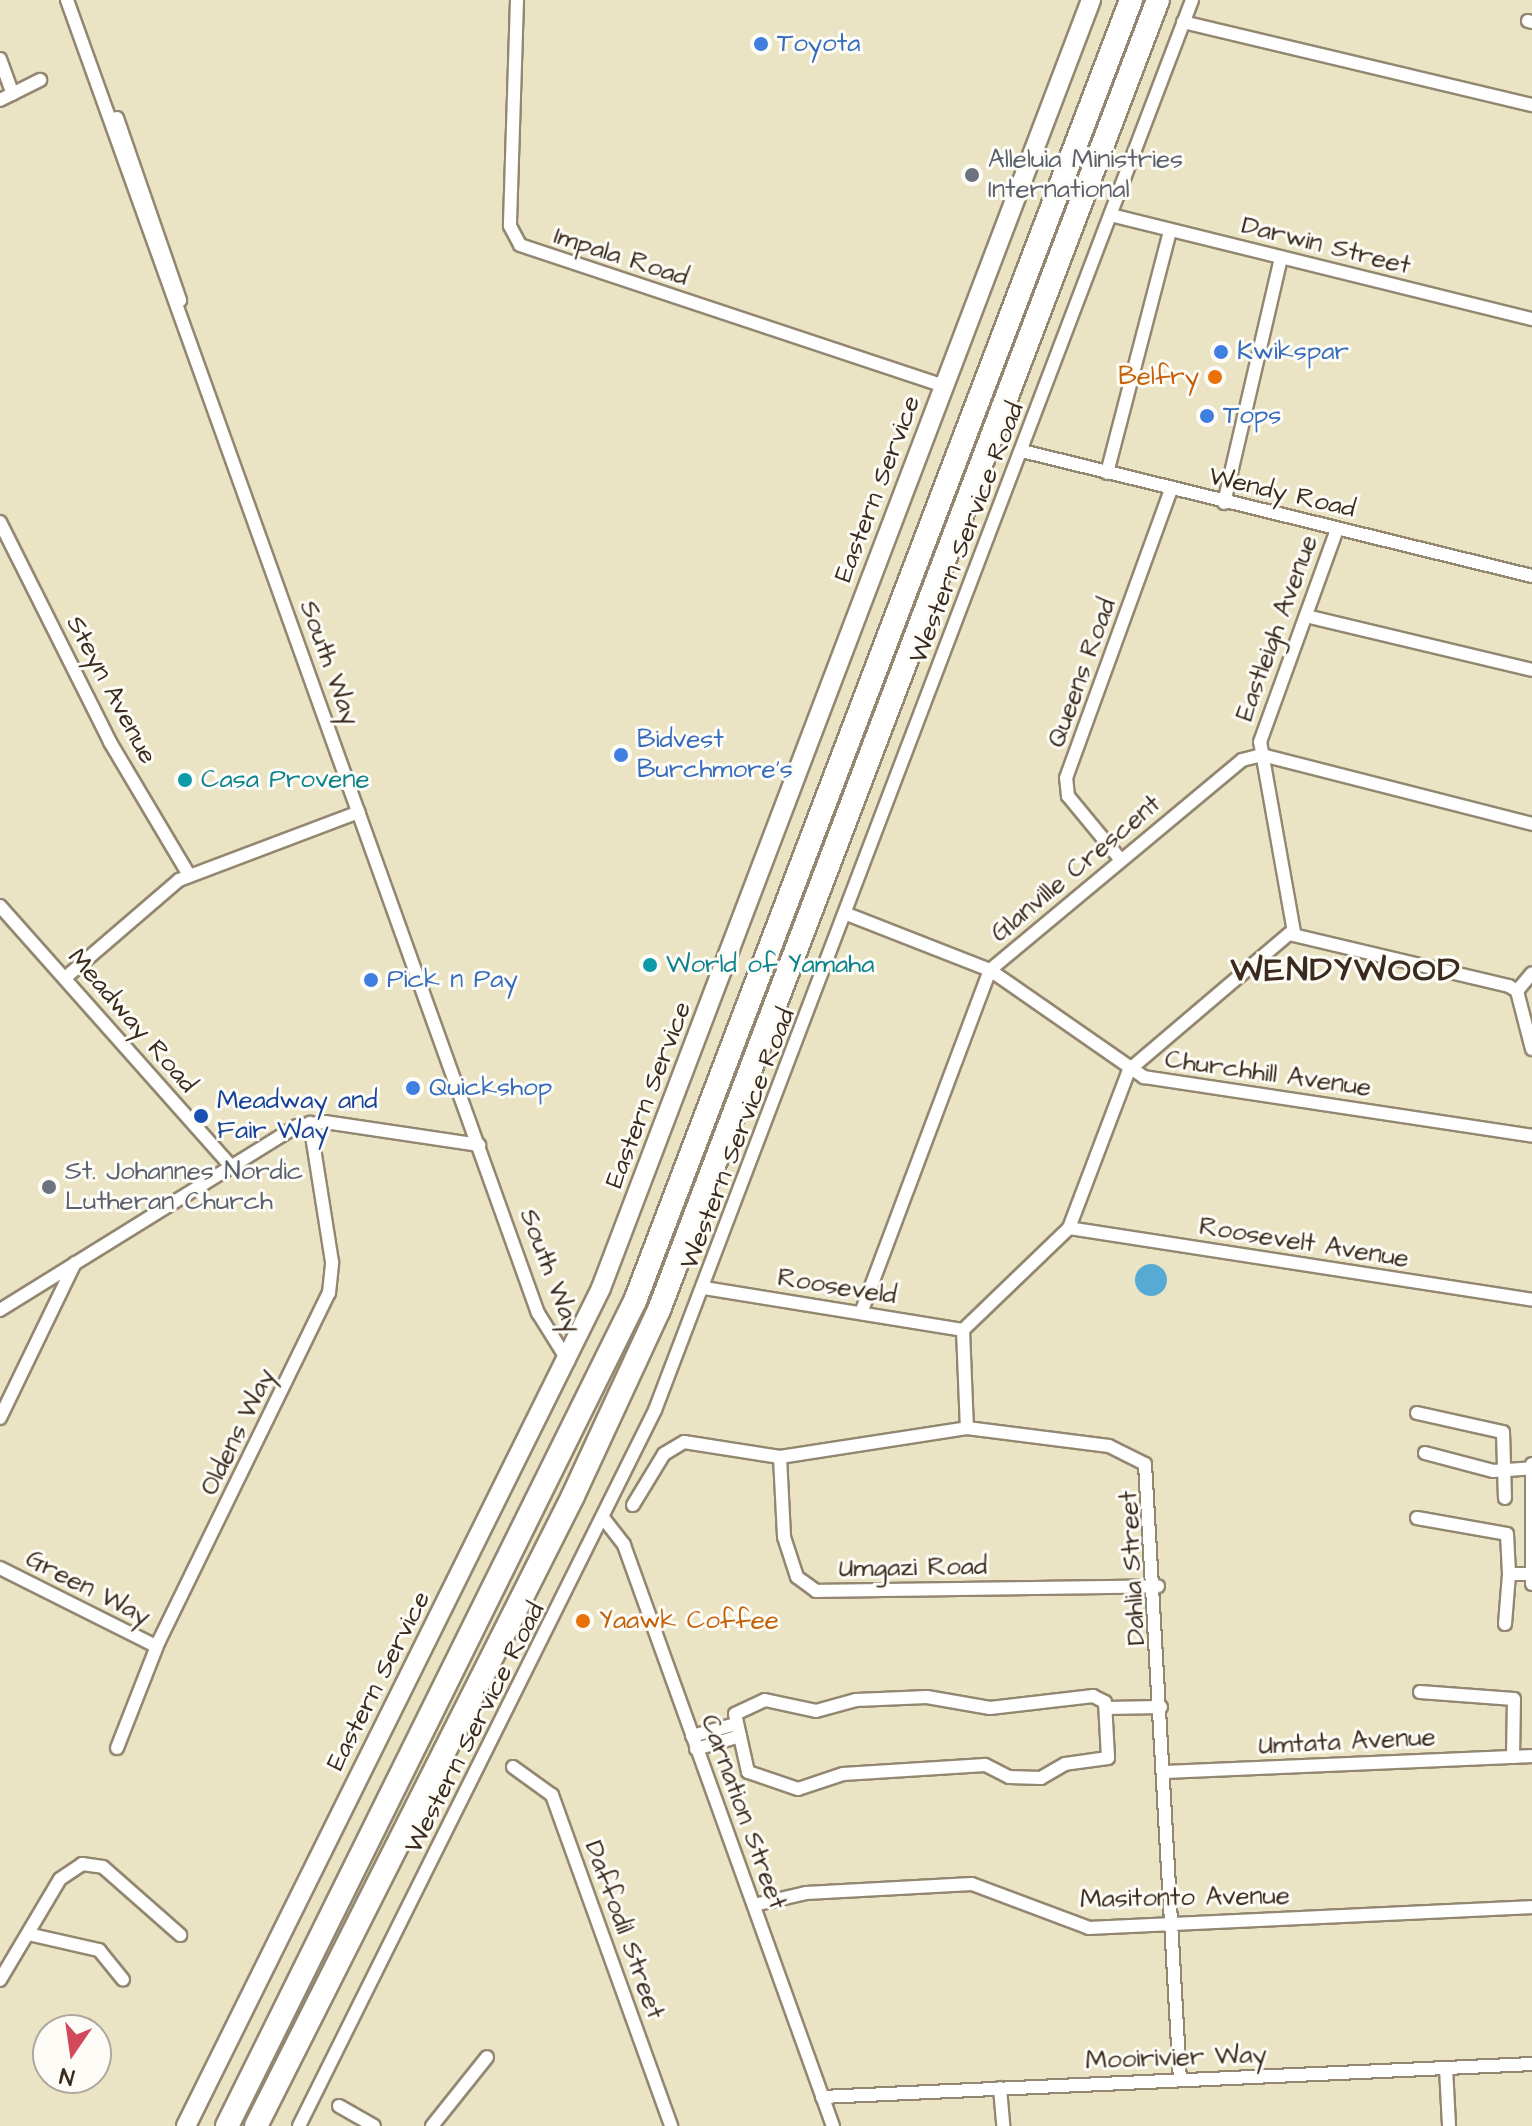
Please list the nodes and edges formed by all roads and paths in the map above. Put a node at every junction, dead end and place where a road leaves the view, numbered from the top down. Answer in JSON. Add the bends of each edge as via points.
{"nodes":[{"id":1,"x":67,"y":0,"type":"edge"},
{"id":2,"x":517,"y":0,"type":"edge"},
{"id":3,"x":1091,"y":0,"type":"edge"},
{"id":4,"x":1131,"y":0,"type":"edge"},
{"id":5,"x":1158,"y":0,"type":"edge"},
{"id":6,"x":1192,"y":0,"type":"edge"},
{"id":7,"x":1183,"y":22,"type":"junction"},
{"id":8,"x":0,"y":59,"type":"edge"},
{"id":9,"x":40,"y":80,"type":"dead end"},
{"id":10,"x":13,"y":94,"type":"junction"},
{"id":11,"x":0,"y":100,"type":"edge"},
{"id":12,"x":1532,"y":105,"type":"edge"},
{"id":13,"x":1111,"y":215,"type":"junction"},
{"id":14,"x":1170,"y":231,"type":"junction"},
{"id":15,"x":1281,"y":258,"type":"junction"},
{"id":16,"x":1532,"y":319,"type":"edge"},
{"id":17,"x":945,"y":386,"type":"junction"},
{"id":18,"x":1022,"y":451,"type":"junction"},
{"id":19,"x":1107,"y":473,"type":"junction"},
{"id":20,"x":1171,"y":490,"type":"junction"},
{"id":21,"x":1224,"y":503,"type":"junction"},
{"id":22,"x":0,"y":522,"type":"edge"},
{"id":23,"x":1337,"y":529,"type":"junction"},
{"id":24,"x":1532,"y":576,"type":"edge"},
{"id":25,"x":1306,"y":616,"type":"junction"},
{"id":26,"x":1532,"y":670,"type":"edge"},
{"id":27,"x":1262,"y":755,"type":"junction"},
{"id":28,"x":359,"y":812,"type":"junction"},
{"id":29,"x":1532,"y":824,"type":"edge"},
{"id":30,"x":1120,"y":859,"type":"junction"},
{"id":31,"x":189,"y":875,"type":"junction"},
{"id":32,"x":0,"y":906,"type":"edge"},
{"id":33,"x":847,"y":914,"type":"junction"},
{"id":34,"x":1294,"y":932,"type":"junction"},
{"id":35,"x":990,"y":970,"type":"junction"},
{"id":36,"x":1532,"y":973,"type":"edge"},
{"id":37,"x":65,"y":978,"type":"junction"},
{"id":38,"x":1517,"y":991,"type":"junction"},
{"id":39,"x":1532,"y":1049,"type":"edge"},
{"id":40,"x":1129,"y":1070,"type":"junction"},
{"id":41,"x":310,"y":1123,"type":"junction"},
{"id":42,"x":1532,"y":1136,"type":"edge"},
{"id":43,"x":479,"y":1145,"type":"junction"},
{"id":44,"x":230,"y":1165,"type":"junction"},
{"id":45,"x":1069,"y":1228,"type":"junction"},
{"id":46,"x":75,"y":1263,"type":"junction"},
{"id":47,"x":704,"y":1288,"type":"junction"},
{"id":48,"x":1532,"y":1300,"type":"edge"},
{"id":49,"x":0,"y":1310,"type":"edge"},
{"id":50,"x":861,"y":1313,"type":"junction"},
{"id":51,"x":963,"y":1330,"type":"junction"},
{"id":52,"x":568,"y":1361,"type":"junction"},
{"id":53,"x":1417,"y":1413,"type":"dead end"},
{"id":54,"x":0,"y":1418,"type":"edge"},
{"id":55,"x":967,"y":1428,"type":"junction"},
{"id":56,"x":1425,"y":1453,"type":"dead end"},
{"id":57,"x":780,"y":1457,"type":"junction"},
{"id":58,"x":1532,"y":1466,"type":"edge"},
{"id":59,"x":1506,"y":1471,"type":"junction"},
{"id":60,"x":1505,"y":1498,"type":"dead end"},
{"id":61,"x":633,"y":1505,"type":"dead end"},
{"id":62,"x":1417,"y":1518,"type":"dead end"},
{"id":63,"x":604,"y":1519,"type":"junction"},
{"id":64,"x":0,"y":1568,"type":"edge"},
{"id":65,"x":1509,"y":1574,"type":"junction"},
{"id":66,"x":1531,"y":1579,"type":"edge"},
{"id":67,"x":1158,"y":1586,"type":"junction"},
{"id":68,"x":1505,"y":1624,"type":"dead end"},
{"id":69,"x":156,"y":1646,"type":"junction"},
{"id":70,"x":1420,"y":1692,"type":"dead end"},
{"id":71,"x":1161,"y":1707,"type":"junction"},
{"id":72,"x":1106,"y":1708,"type":"junction"},
{"id":73,"x":738,"y":1730,"type":"junction"},
{"id":74,"x":692,"y":1736,"type":"junction"},
{"id":75,"x":117,"y":1748,"type":"dead end"},
{"id":76,"x":696,"y":1749,"type":"junction"},
{"id":77,"x":1532,"y":1756,"type":"edge"},
{"id":78,"x":1513,"y":1757,"type":"junction"},
{"id":79,"x":513,"y":1767,"type":"dead end"},
{"id":80,"x":1165,"y":1772,"type":"junction"},
{"id":81,"x":754,"y":1905,"type":"junction"},
{"id":82,"x":1532,"y":1907,"type":"edge"},
{"id":83,"x":1171,"y":1924,"type":"junction"},
{"id":84,"x":28,"y":1934,"type":"junction"},
{"id":85,"x":180,"y":1935,"type":"dead end"},
{"id":86,"x":0,"y":1980,"type":"edge"},
{"id":87,"x":123,"y":1980,"type":"dead end"},
{"id":88,"x":487,"y":2057,"type":"dead end"},
{"id":89,"x":1532,"y":2064,"type":"edge"},
{"id":90,"x":1446,"y":2068,"type":"junction"},
{"id":91,"x":1180,"y":2080,"type":"junction"},
{"id":92,"x":1000,"y":2088,"type":"junction"},
{"id":93,"x":822,"y":2097,"type":"junction"},
{"id":94,"x":339,"y":2106,"type":"dead end"},
{"id":95,"x":186,"y":2126,"type":"edge"},
{"id":96,"x":227,"y":2126,"type":"edge"},
{"id":97,"x":256,"y":2126,"type":"edge"},
{"id":98,"x":299,"y":2126,"type":"edge"},
{"id":99,"x":374,"y":2126,"type":"edge"},
{"id":100,"x":432,"y":2126,"type":"edge"},
{"id":101,"x":671,"y":2126,"type":"edge"},
{"id":102,"x":833,"y":2126,"type":"edge"},
{"id":103,"x":1003,"y":2126,"type":"edge"},
{"id":104,"x":1449,"y":2126,"type":"edge"}],
"edges":[{"from":1,"to":28,"type":"street","name":"South Way","via":[[158,224],[187,335]]},
{"from":2,"to":17,"type":"street","name":"Impala Road","via":[[510,226],[520,245]]},
{"from":3,"to":17,"type":"main road","name":"Eastern Service"},
{"from":4,"to":96,"type":"highway","via":[[635,1301]]},
{"from":5,"to":97,"type":"highway","via":[[654,1323]]},
{"from":6,"to":7,"type":"street","name":"Western Service Road"},
{"from":7,"to":12,"type":"street"},
{"from":7,"to":13,"type":"street","name":"Western Service Road"},
{"from":8,"to":10,"type":"street"},
{"from":9,"to":10,"type":"street"},
{"from":10,"to":11,"type":"street"},
{"from":13,"to":14,"type":"street","name":"Darwin Street"},
{"from":13,"to":18,"type":"street","name":"Western Service Road"},
{"from":14,"to":15,"type":"street","name":"Darwin Street"},
{"from":14,"to":19,"type":"street"},
{"from":15,"to":16,"type":"street","name":"Darwin Street"},
{"from":15,"to":21,"type":"street"},
{"from":17,"to":52,"type":"main road","name":"Eastern Service","via":[[653,1158]]},
{"from":18,"to":19,"type":"street","name":"Wendy Road"},
{"from":18,"to":33,"type":"street","name":"Western Service Road"},
{"from":19,"to":20,"type":"street","name":"Wendy Road"},
{"from":20,"to":21,"type":"street","name":"Wendy Road"},
{"from":20,"to":30,"type":"street","name":"Queens Road","via":[[1066,778],[1068,796]]},
{"from":21,"to":23,"type":"street","name":"Wendy Road"},
{"from":22,"to":31,"type":"street","name":"Steyn Avenue","via":[[110,742]]},
{"from":23,"to":24,"type":"street","name":"Wendy Road"},
{"from":23,"to":25,"type":"street","name":"Eastleigh Avenue"},
{"from":25,"to":26,"type":"street"},
{"from":25,"to":27,"type":"street","name":"Eastleigh Avenue","via":[[1265,723]]},
{"from":27,"to":29,"type":"street"},
{"from":27,"to":30,"type":"street","name":"Glanville Crescent","via":[[1242,760]]},
{"from":27,"to":34,"type":"street","name":"Eastleigh Avenue"},
{"from":28,"to":31,"type":"street"},
{"from":28,"to":43,"type":"street","name":"South Way"},
{"from":30,"to":35,"type":"street","name":"Glanville Crescent"},
{"from":31,"to":37,"type":"street"},
{"from":32,"to":37,"type":"street","name":"Meadway Road"},
{"from":33,"to":35,"type":"street","name":"Churchhill Avenue"},
{"from":33,"to":47,"type":"street","name":"Western Service Road"},
{"from":34,"to":38,"type":"street"},
{"from":34,"to":40,"type":"street"},
{"from":35,"to":40,"type":"street","name":"Churchhill Avenue"},
{"from":35,"to":50,"type":"street","name":"Glanville Crescent"},
{"from":36,"to":38,"type":"street"},
{"from":37,"to":44,"type":"street","name":"Meadway Road"},
{"from":38,"to":39,"type":"street"},
{"from":40,"to":42,"type":"street","name":"Churchhill Avenue","via":[[1163,1082]]},
{"from":40,"to":45,"type":"street"},
{"from":41,"to":43,"type":"street"},
{"from":41,"to":44,"type":"street"},
{"from":41,"to":69,"type":"street","name":"Oldens Way","via":[[331,1286]]},
{"from":43,"to":52,"type":"street","name":"South Way","via":[[545,1330]]},
{"from":44,"to":46,"type":"street"},
{"from":45,"to":48,"type":"street","name":"Roosevelt Avenue"},
{"from":45,"to":51,"type":"street"},
{"from":46,"to":49,"type":"street"},
{"from":46,"to":54,"type":"street"},
{"from":47,"to":50,"type":"street","name":"Rooseveld"},
{"from":47,"to":63,"type":"street","name":"Western Service Road"},
{"from":50,"to":51,"type":"street","name":"Rooseveld"},
{"from":51,"to":55,"type":"street"},
{"from":52,"to":95,"type":"main road","name":"Eastern Service"},
{"from":53,"to":59,"type":"street","via":[[1498,1428],[1508,1441]]},
{"from":55,"to":57,"type":"street","name":"Dahlia Street"},
{"from":55,"to":67,"type":"street","name":"Dahlia Street","via":[[1109,1446],[1138,1458],[1151,1480]]},
{"from":56,"to":59,"type":"street"},
{"from":57,"to":61,"type":"street","name":"Dahlia Street","via":[[679,1443],[664,1454]]},
{"from":57,"to":67,"type":"street","name":"Umgazi Road","via":[[784,1537],[797,1577],[816,1591]]},
{"from":58,"to":59,"type":"street"},
{"from":58,"to":66,"type":"street"},
{"from":59,"to":60,"type":"street"},
{"from":62,"to":65,"type":"street","via":[[1507,1534]]},
{"from":63,"to":74,"type":"street","name":"Carnation Street","via":[[619,1532]]},
{"from":63,"to":98,"type":"street","name":"Western Service Road"},
{"from":64,"to":69,"type":"street","name":"Green Way"},
{"from":65,"to":66,"type":"street"},
{"from":65,"to":68,"type":"street"},
{"from":67,"to":71,"type":"street","name":"Dahlia Street"},
{"from":69,"to":75,"type":"street","name":"Oldens Way"},
{"from":70,"to":78,"type":"street","via":[[1514,1699]]},
{"from":71,"to":72,"type":"street"},
{"from":71,"to":80,"type":"street","name":"Dahlia Street"},
{"from":72,"to":73,"type":"street","via":[[1093,1696],[990,1708],[927,1697],[881,1699],[816,1711],[765,1700],[739,1706]]},
{"from":72,"to":73,"type":"street","via":[[1108,1758],[1065,1764],[1041,1778],[1009,1777],[985,1765],[843,1774],[798,1789],[749,1774]]},
{"from":73,"to":74,"type":"street"},
{"from":73,"to":76,"type":"street"},
{"from":74,"to":76,"type":"street","name":"Carnation Street"},
{"from":76,"to":81,"type":"street","name":"Carnation Street"},
{"from":77,"to":78,"type":"street","name":"Umtata Avenue"},
{"from":78,"to":80,"type":"street","name":"Umtata Avenue"},
{"from":79,"to":101,"type":"street","name":"Daffodil Street","via":[[552,1795]]},
{"from":80,"to":83,"type":"street","name":"Dahlia Street"},
{"from":81,"to":83,"type":"street","name":"Masitonto Avenue","via":[[806,1893],[972,1884],[1082,1927]]},
{"from":81,"to":93,"type":"street","name":"Carnation Street"},
{"from":82,"to":83,"type":"street","name":"Masitonto Avenue"},
{"from":83,"to":91,"type":"street","name":"Dahlia Street"},
{"from":84,"to":85,"type":"street","via":[[64,1873],[92,1863]]},
{"from":84,"to":86,"type":"street"},
{"from":84,"to":87,"type":"street","via":[[99,1950]]},
{"from":88,"to":100,"type":"street"},
{"from":89,"to":90,"type":"street","name":"Mooirivier Way"},
{"from":90,"to":91,"type":"street","name":"Mooirivier Way"},
{"from":90,"to":104,"type":"street"},
{"from":91,"to":92,"type":"street","name":"Mooirivier Way"},
{"from":92,"to":93,"type":"street","name":"Mooirivier Way"},
{"from":92,"to":103,"type":"street"},
{"from":93,"to":102,"type":"street","name":"Carnation Street"},
{"from":94,"to":99,"type":"street"}]}
